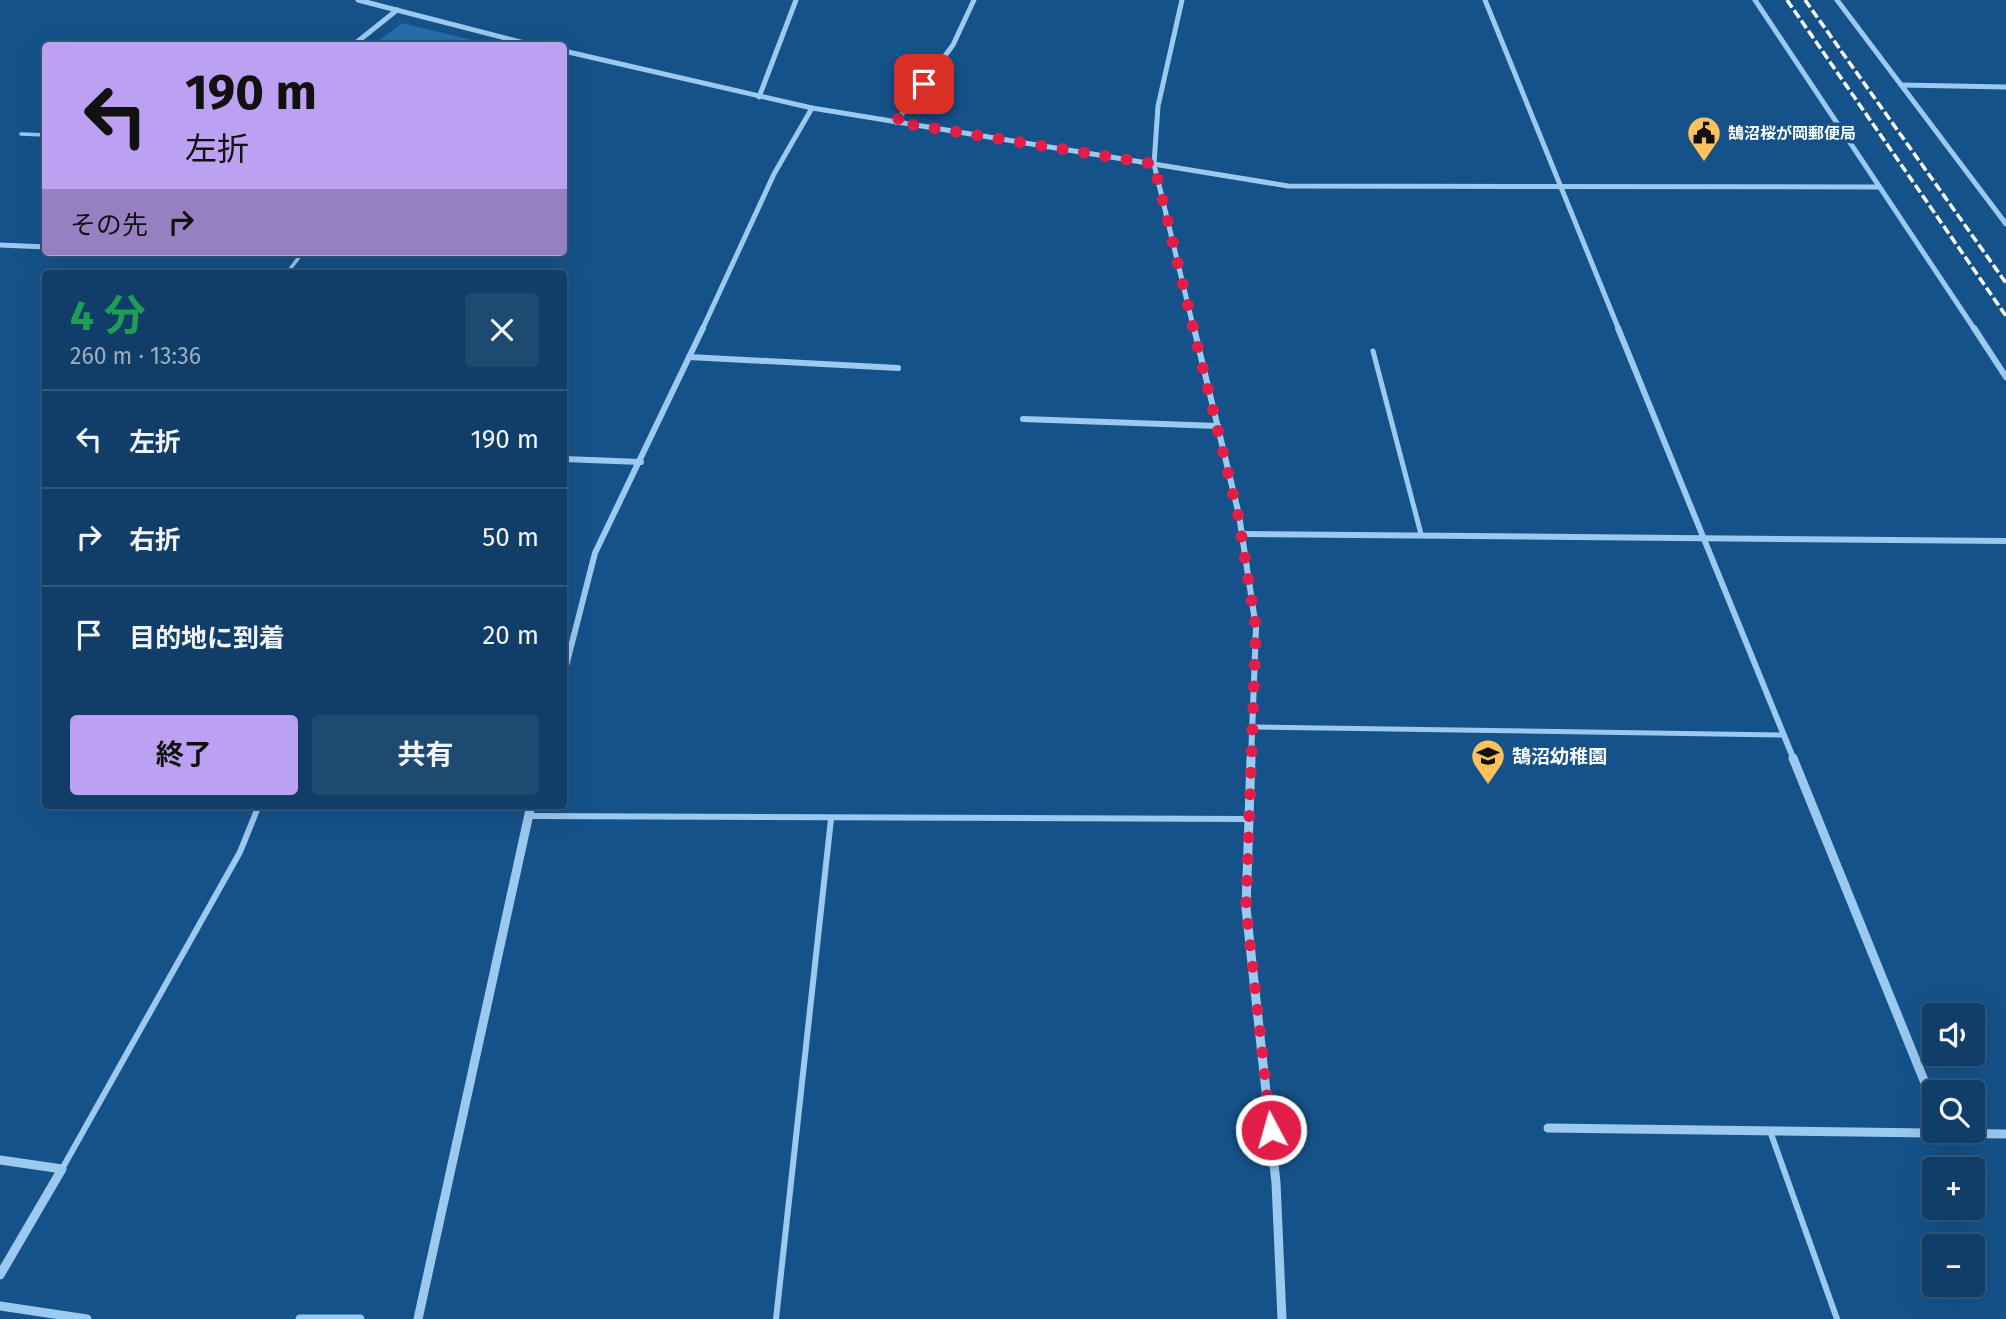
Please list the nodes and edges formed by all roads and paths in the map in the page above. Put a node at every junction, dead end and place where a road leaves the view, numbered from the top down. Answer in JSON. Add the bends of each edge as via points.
{"nodes":[{"id":1,"x":358,"y":0,"type":"edge"},
{"id":2,"x":796,"y":0,"type":"edge"},
{"id":3,"x":974,"y":0,"type":"edge"},
{"id":4,"x":1182,"y":0,"type":"edge"},
{"id":5,"x":1485,"y":0,"type":"edge"},
{"id":6,"x":1755,"y":0,"type":"edge"},
{"id":7,"x":1837,"y":0,"type":"edge"},
{"id":8,"x":397,"y":10,"type":"junction"},
{"id":9,"x":357,"y":42,"type":"edge"},
{"id":10,"x":521,"y":42,"type":"edge"},
{"id":11,"x":567,"y":52,"type":"edge"},
{"id":12,"x":1901,"y":85,"type":"junction"},
{"id":13,"x":2006,"y":87,"type":"edge"},
{"id":14,"x":759,"y":97,"type":"junction"},
{"id":15,"x":812,"y":108,"type":"junction"},
{"id":16,"x":896,"y":122,"type":"junction"},
{"id":17,"x":21,"y":134,"type":"dead end"},
{"id":18,"x":42,"y":135,"type":"edge"},
{"id":19,"x":1154,"y":164,"type":"junction"},
{"id":20,"x":1560,"y":186,"type":"junction"},
{"id":21,"x":1878,"y":187,"type":"junction"},
{"id":22,"x":2006,"y":224,"type":"edge"},
{"id":23,"x":0,"y":245,"type":"edge"},
{"id":24,"x":42,"y":247,"type":"edge"},
{"id":25,"x":300,"y":256,"type":"edge"},
{"id":26,"x":289,"y":270,"type":"edge"},
{"id":27,"x":1373,"y":351,"type":"dead end"},
{"id":28,"x":689,"y":357,"type":"junction"},
{"id":29,"x":898,"y":368,"type":"dead end"},
{"id":30,"x":2006,"y":377,"type":"edge"},
{"id":31,"x":1023,"y":419,"type":"dead end"},
{"id":32,"x":1218,"y":426,"type":"junction"},
{"id":33,"x":567,"y":459,"type":"edge"},
{"id":34,"x":641,"y":462,"type":"junction"},
{"id":35,"x":1242,"y":534,"type":"junction"},
{"id":36,"x":1421,"y":534,"type":"junction"},
{"id":37,"x":1703,"y":537,"type":"junction"},
{"id":38,"x":2006,"y":541,"type":"edge"},
{"id":39,"x":567,"y":663,"type":"edge"},
{"id":40,"x":1254,"y":727,"type":"junction"},
{"id":41,"x":1784,"y":736,"type":"junction"},
{"id":42,"x":257,"y":809,"type":"edge"},
{"id":43,"x":530,"y":809,"type":"edge"},
{"id":44,"x":529,"y":816,"type":"junction"},
{"id":45,"x":831,"y":819,"type":"junction"},
{"id":46,"x":1248,"y":819,"type":"junction"},
{"id":47,"x":1924,"y":1080,"type":"edge"},
{"id":48,"x":1548,"y":1128,"type":"dead end"},
{"id":49,"x":1770,"y":1130,"type":"junction"},
{"id":50,"x":1922,"y":1132,"type":"edge"},
{"id":51,"x":1985,"y":1133,"type":"edge"},
{"id":52,"x":2006,"y":1134,"type":"edge"},
{"id":53,"x":0,"y":1160,"type":"edge"},
{"id":54,"x":62,"y":1169,"type":"junction"},
{"id":55,"x":0,"y":1275,"type":"edge"},
{"id":56,"x":0,"y":1306,"type":"edge"},
{"id":57,"x":87,"y":1319,"type":"edge"},
{"id":58,"x":300,"y":1319,"type":"edge"},
{"id":59,"x":360,"y":1319,"type":"edge"},
{"id":60,"x":418,"y":1319,"type":"edge"},
{"id":61,"x":776,"y":1319,"type":"edge"},
{"id":62,"x":1282,"y":1319,"type":"edge"},
{"id":63,"x":1837,"y":1319,"type":"edge"}],
"edges":[{"from":1,"to":8,"type":"street"},
{"from":2,"to":14,"type":"street"},
{"from":3,"to":16,"type":"street","via":[[953,45]]},
{"from":4,"to":19,"type":"street","via":[[1158,106]]},
{"from":5,"to":20,"type":"street"},
{"from":6,"to":21,"type":"street"},
{"from":7,"to":12,"type":"street"},
{"from":8,"to":9,"type":"street"},
{"from":8,"to":10,"type":"street"},
{"from":11,"to":14,"type":"street"},
{"from":12,"to":13,"type":"street"},
{"from":12,"to":22,"type":"street"},
{"from":14,"to":15,"type":"street"},
{"from":15,"to":16,"type":"street"},
{"from":15,"to":28,"type":"street","via":[[774,174]]},
{"from":16,"to":19,"type":"street"},
{"from":17,"to":18,"type":"lane"},
{"from":19,"to":20,"type":"street","via":[[1288,187]]},
{"from":19,"to":32,"type":"street"},
{"from":20,"to":21,"type":"street"},
{"from":20,"to":37,"type":"street"},
{"from":21,"to":30,"type":"street"},
{"from":23,"to":24,"type":"street"},
{"from":25,"to":26,"type":"lane"},
{"from":27,"to":36,"type":"lane"},
{"from":28,"to":29,"type":"street"},
{"from":28,"to":34,"type":"street"},
{"from":31,"to":32,"type":"street"},
{"from":32,"to":35,"type":"street"},
{"from":33,"to":34,"type":"street"},
{"from":34,"to":39,"type":"street","via":[[596,554]]},
{"from":35,"to":36,"type":"street"},
{"from":35,"to":40,"type":"street","via":[[1256,628]]},
{"from":36,"to":37,"type":"street"},
{"from":37,"to":38,"type":"street"},
{"from":37,"to":41,"type":"street"},
{"from":40,"to":41,"type":"lane"},
{"from":40,"to":46,"type":"street"},
{"from":41,"to":47,"type":"street"},
{"from":42,"to":54,"type":"lane","via":[[240,852]]},
{"from":43,"to":44,"type":"street"},
{"from":44,"to":45,"type":"lane"},
{"from":44,"to":60,"type":"street"},
{"from":45,"to":46,"type":"lane"},
{"from":45,"to":61,"type":"lane"},
{"from":46,"to":62,"type":"street","via":[[1246,908],[1276,1183]]},
{"from":48,"to":49,"type":"street"},
{"from":49,"to":50,"type":"street"},
{"from":49,"to":63,"type":"lane"},
{"from":51,"to":52,"type":"street"},
{"from":53,"to":54,"type":"street"},
{"from":54,"to":55,"type":"street"},
{"from":56,"to":57,"type":"street"},
{"from":58,"to":59,"type":"street"}]}
